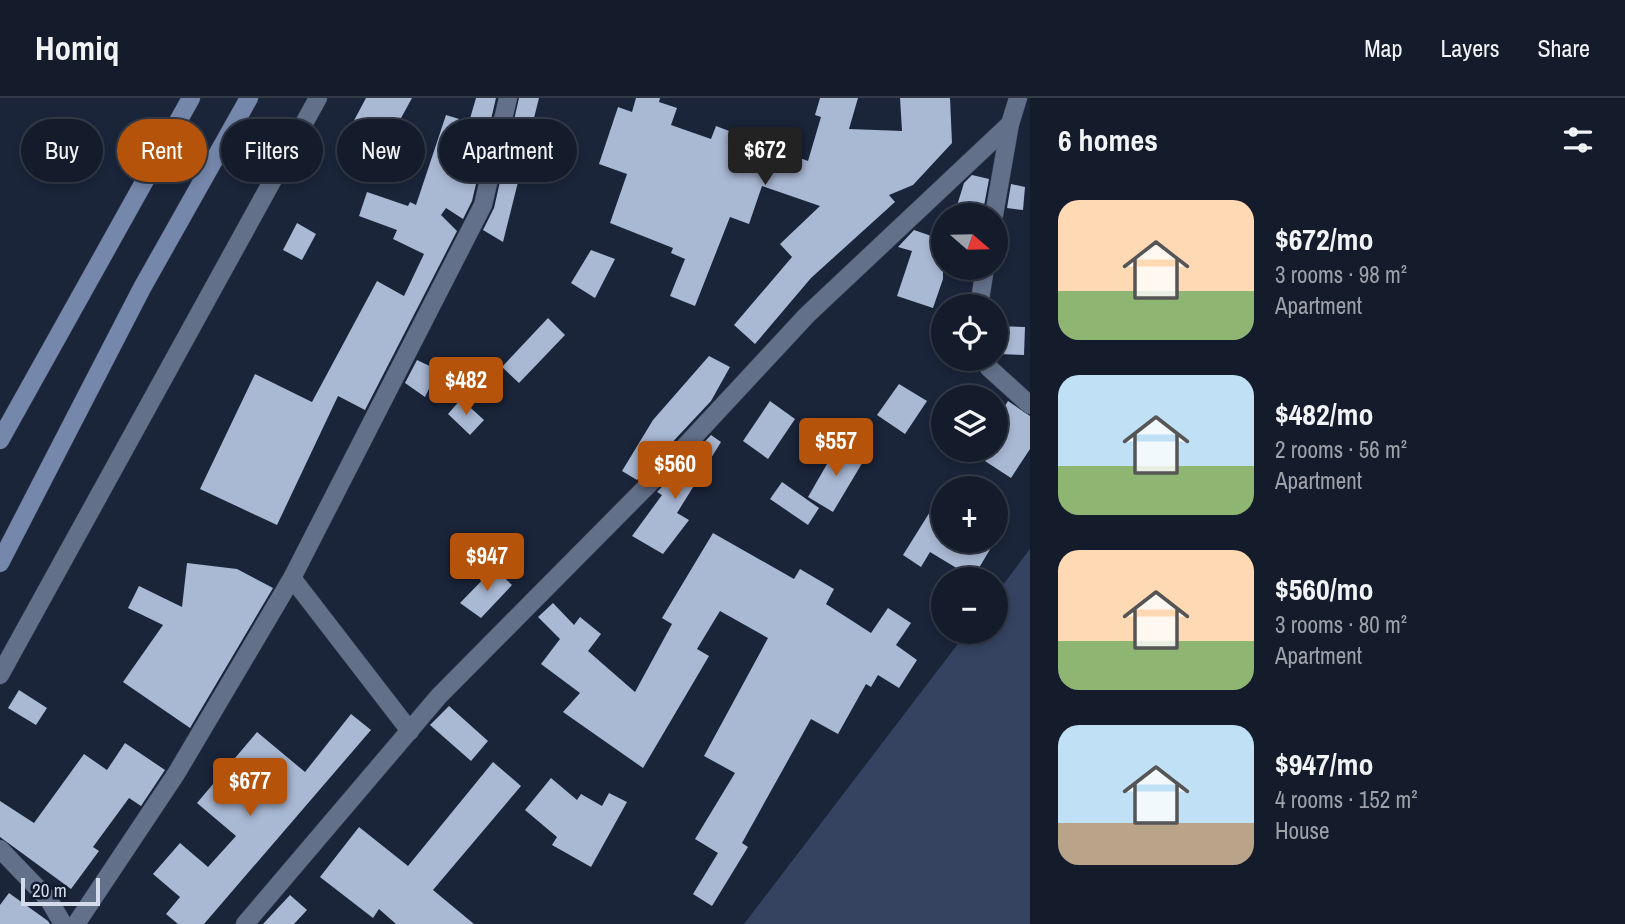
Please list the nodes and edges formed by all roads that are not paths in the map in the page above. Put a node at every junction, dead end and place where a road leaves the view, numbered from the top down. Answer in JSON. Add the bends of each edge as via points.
{"nodes":[{"id":1,"x":191,"y":98,"type":"edge"},
{"id":2,"x":249,"y":98,"type":"edge"},
{"id":3,"x":318,"y":98,"type":"edge"},
{"id":4,"x":508,"y":98,"type":"edge"},
{"id":5,"x":1018,"y":98,"type":"edge"},
{"id":6,"x":1010,"y":124,"type":"junction"},
{"id":7,"x":996,"y":203,"type":"edge"},
{"id":8,"x":992,"y":371,"type":"edge"},
{"id":9,"x":1030,"y":405,"type":"edge"},
{"id":10,"x":0,"y":440,"type":"edge"},
{"id":11,"x":0,"y":563,"type":"edge"},
{"id":12,"x":292,"y":578,"type":"junction"},
{"id":13,"x":0,"y":675,"type":"edge"},
{"id":14,"x":410,"y":730,"type":"junction"},
{"id":15,"x":0,"y":849,"type":"edge"},
{"id":16,"x":63,"y":924,"type":"edge"},
{"id":17,"x":76,"y":924,"type":"edge"},
{"id":18,"x":245,"y":924,"type":"edge"}],
"edges":[{"from":1,"to":10,"type":"main road"},
{"from":2,"to":11,"type":"main road","via":[[142,288]]},
{"from":3,"to":13,"type":"street"},
{"from":4,"to":12,"type":"street","via":[[483,205]]},
{"from":5,"to":6,"type":"street"},
{"from":6,"to":7,"type":"street"},
{"from":6,"to":14,"type":"street","via":[[807,315]]},
{"from":8,"to":9,"type":"street"},
{"from":12,"to":14,"type":"street"},
{"from":12,"to":17,"type":"street","via":[[176,774]]},
{"from":14,"to":18,"type":"street"},
{"from":15,"to":16,"type":"street","via":[[49,900]]}]}
